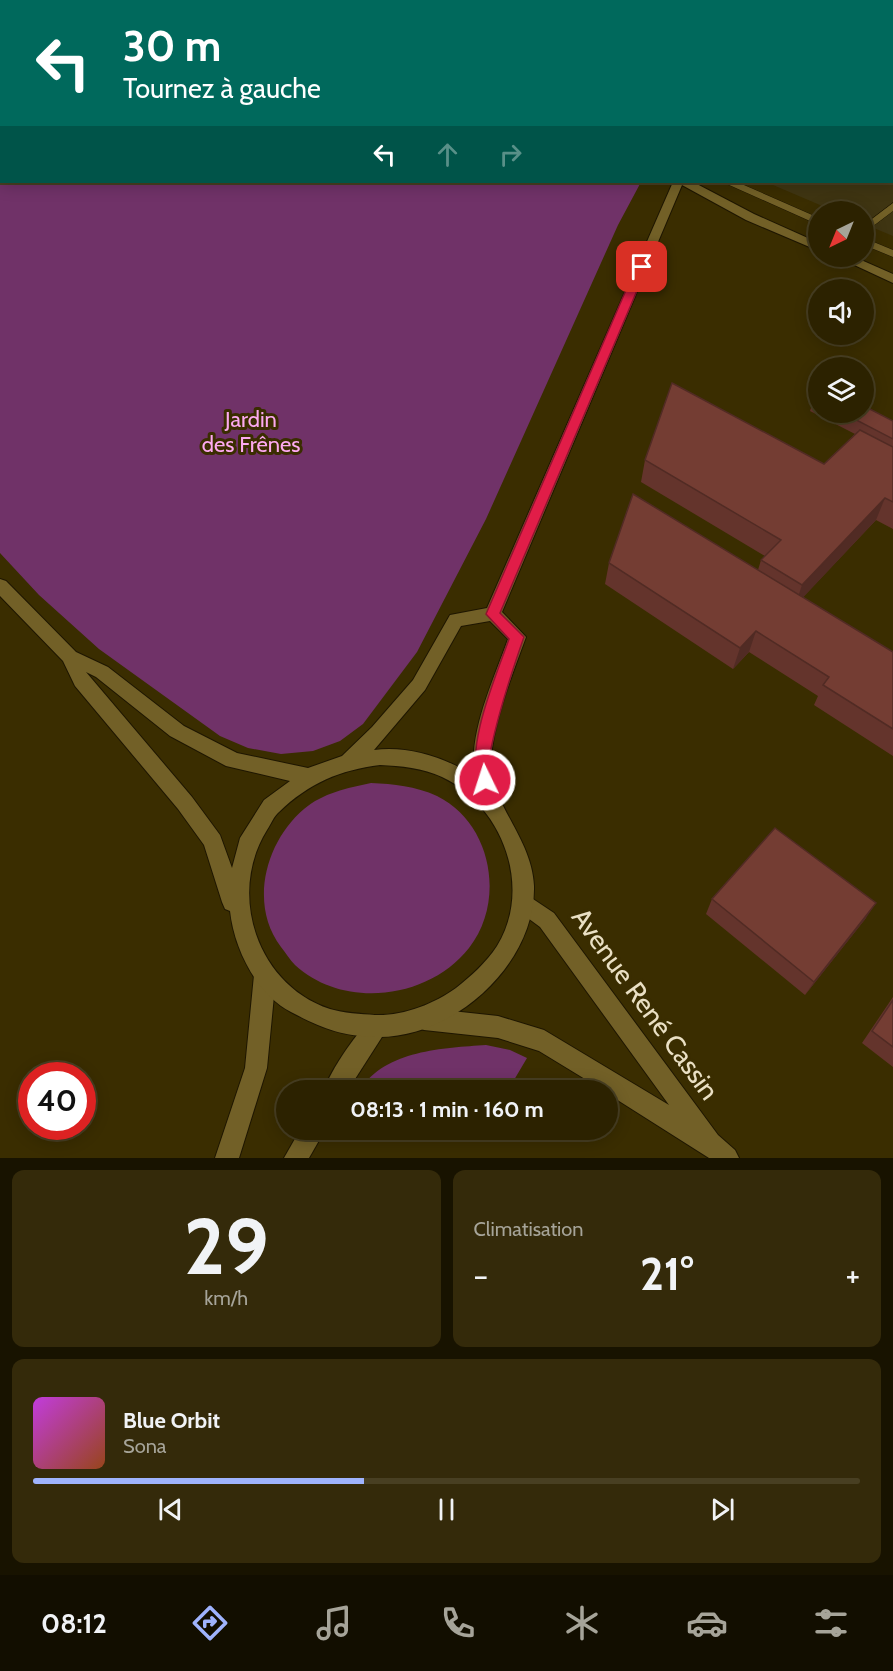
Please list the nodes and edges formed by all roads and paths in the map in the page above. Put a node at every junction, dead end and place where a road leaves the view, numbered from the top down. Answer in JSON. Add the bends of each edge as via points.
{"nodes":[{"id":1,"x":678,"y":183,"type":"edge"},
{"id":2,"x":688,"y":183,"type":"edge"},
{"id":3,"x":732,"y":183,"type":"edge"},
{"id":4,"x":893,"y":206,"type":"edge"},
{"id":5,"x":808,"y":217,"type":"edge"},
{"id":6,"x":874,"y":222,"type":"edge"},
{"id":7,"x":808,"y":242,"type":"edge"},
{"id":8,"x":874,"y":245,"type":"edge"},
{"id":9,"x":893,"y":254,"type":"edge"},
{"id":10,"x":866,"y":267,"type":"edge"},
{"id":11,"x":893,"y":279,"type":"edge"},
{"id":12,"x":0,"y":585,"type":"edge"},
{"id":13,"x":493,"y":614,"type":"junction"},
{"id":14,"x":70,"y":657,"type":"junction"},
{"id":15,"x":350,"y":761,"type":"junction"},
{"id":16,"x":309,"y":777,"type":"junction"},
{"id":17,"x":489,"y":800,"type":"junction"},
{"id":18,"x":524,"y":903,"type":"junction"},
{"id":19,"x":239,"y":922,"type":"junction"},
{"id":20,"x":265,"y":975,"type":"junction"},
{"id":21,"x":424,"y":1018,"type":"junction"},
{"id":22,"x":378,"y":1026,"type":"junction"},
{"id":23,"x":342,"y":1080,"type":"edge"},
{"id":24,"x":307,"y":1140,"type":"edge"},
{"id":25,"x":720,"y":1152,"type":"edge"},
{"id":26,"x":227,"y":1158,"type":"edge"},
{"id":27,"x":296,"y":1158,"type":"edge"}],
"edges":[{"from":1,"to":13,"type":"street"},
{"from":2,"to":7,"type":"street","via":[[750,217]]},
{"from":3,"to":5,"type":"lane"},
{"from":4,"to":6,"type":"lane"},
{"from":8,"to":9,"type":"lane"},
{"from":10,"to":11,"type":"street"},
{"from":12,"to":14,"type":"street"},
{"from":13,"to":15,"type":"street","via":[[456,620],[419,686]]},
{"from":13,"to":17,"type":"street","via":[[517,637],[492,709],[481,760]]},
{"from":14,"to":16,"type":"street","via":[[102,672],[177,731],[233,760]]},
{"from":14,"to":19,"type":"street","via":[[81,681],[213,841]]},
{"from":15,"to":16,"type":"street"},
{"from":15,"to":17,"type":"street","via":[[410,759],[440,767]]},
{"from":16,"to":19,"type":"street","via":[[266,814],[250,838],[240,865],[236,893]]},
{"from":17,"to":18,"type":"street","via":[[511,830],[523,865]]},
{"from":18,"to":21,"type":"street","via":[[513,940],[492,973],[462,1000]]},
{"from":18,"to":25,"type":"street","name":"Avenue René Cassin","via":[[547,920]]},
{"from":19,"to":20,"type":"street","via":[[248,951]]},
{"from":20,"to":22,"type":"street","via":[[286,998],[314,1014],[345,1023]]},
{"from":20,"to":26,"type":"street","via":[[256,1068]]},
{"from":21,"to":22,"type":"street"},
{"from":21,"to":25,"type":"street","name":"Avenue René Cassin","via":[[498,1027],[544,1041]]},
{"from":22,"to":23,"type":"street"},
{"from":24,"to":27,"type":"street"}]}
